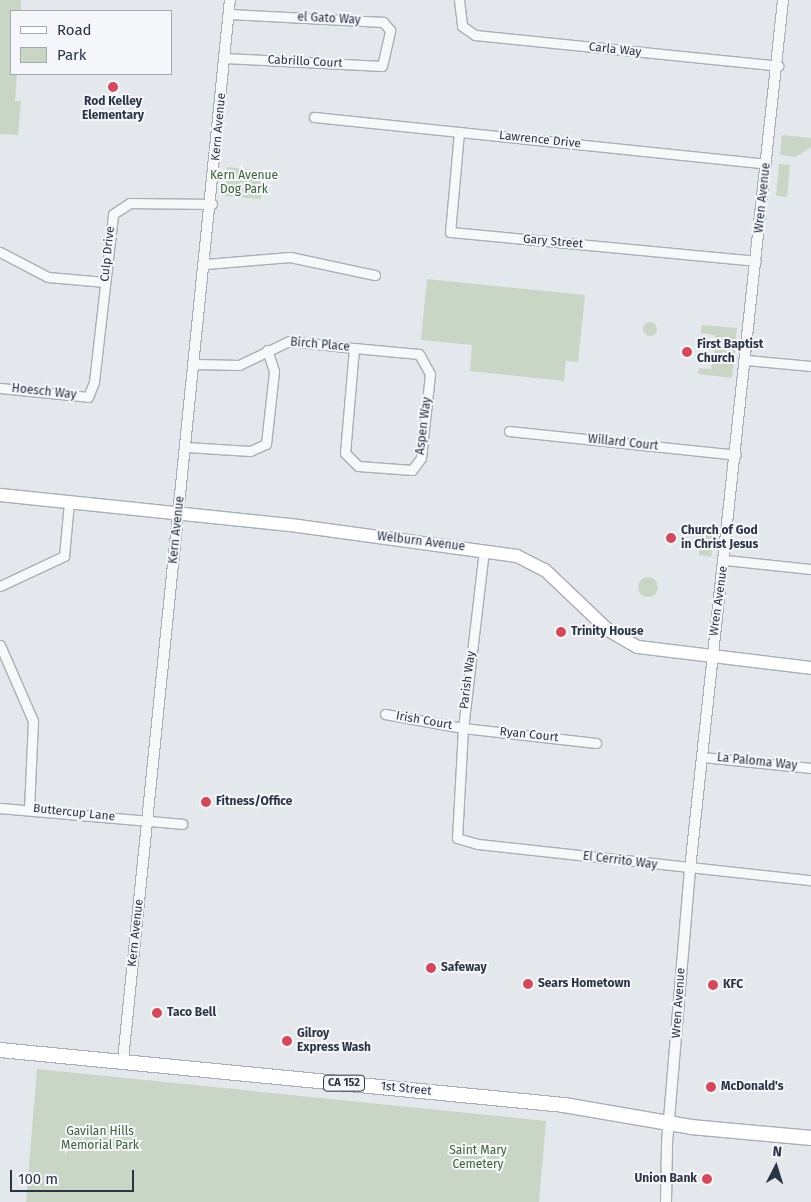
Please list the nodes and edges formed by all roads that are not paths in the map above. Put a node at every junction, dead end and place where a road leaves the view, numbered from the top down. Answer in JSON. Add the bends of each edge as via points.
{"nodes":[{"id":1,"x":230,"y":0,"type":"edge"},
{"id":2,"x":459,"y":0,"type":"edge"},
{"id":3,"x":783,"y":0,"type":"edge"},
{"id":4,"x":229,"y":14,"type":"junction"},
{"id":5,"x":225,"y":58,"type":"junction"},
{"id":6,"x":385,"y":64,"type":"joint"},
{"id":7,"x":778,"y":66,"type":"junction"},
{"id":8,"x":314,"y":116,"type":"dead end"},
{"id":9,"x":459,"y":132,"type":"junction"},
{"id":10,"x":766,"y":164,"type":"junction"},
{"id":11,"x":212,"y":204,"type":"junction"},
{"id":12,"x":0,"y":252,"type":"edge"},
{"id":13,"x":756,"y":261,"type":"junction"},
{"id":14,"x":206,"y":264,"type":"junction"},
{"id":15,"x":375,"y":274,"type":"dead end"},
{"id":16,"x":105,"y":282,"type":"junction"},
{"id":17,"x":354,"y":348,"type":"junction"},
{"id":18,"x":267,"y":350,"type":"junction"},
{"id":19,"x":419,"y":354,"type":"joint"},
{"id":20,"x":746,"y":360,"type":"junction"},
{"id":21,"x":196,"y":364,"type":"junction"},
{"id":22,"x":811,"y":366,"type":"edge"},
{"id":23,"x":0,"y":388,"type":"edge"},
{"id":24,"x":88,"y":397,"type":"joint"},
{"id":25,"x":509,"y":431,"type":"dead end"},
{"id":26,"x":186,"y":446,"type":"junction"},
{"id":27,"x":736,"y":455,"type":"junction"},
{"id":28,"x":0,"y":495,"type":"edge"},
{"id":29,"x":69,"y":502,"type":"junction"},
{"id":30,"x":178,"y":513,"type":"junction"},
{"id":31,"x":484,"y":550,"type":"junction"},
{"id":32,"x":725,"y":560,"type":"junction"},
{"id":33,"x":811,"y":569,"type":"edge"},
{"id":34,"x":0,"y":586,"type":"edge"},
{"id":35,"x":0,"y":645,"type":"edge"},
{"id":36,"x":712,"y":658,"type":"junction"},
{"id":37,"x":811,"y":668,"type":"edge"},
{"id":38,"x":385,"y":714,"type":"dead end"},
{"id":39,"x":462,"y":728,"type":"junction"},
{"id":40,"x":596,"y":743,"type":"dead end"},
{"id":41,"x":702,"y":757,"type":"junction"},
{"id":42,"x":811,"y":768,"type":"edge"},
{"id":43,"x":0,"y":808,"type":"edge"},
{"id":44,"x":29,"y":808,"type":"junction"},
{"id":45,"x":456,"y":810,"type":"joint"},
{"id":46,"x":148,"y":821,"type":"junction"},
{"id":47,"x":182,"y":824,"type":"dead end"},
{"id":48,"x":690,"y":869,"type":"junction"},
{"id":49,"x":811,"y":880,"type":"edge"},
{"id":50,"x":0,"y":1050,"type":"edge"},
{"id":51,"x":123,"y":1060,"type":"junction"},
{"id":52,"x":668,"y":1123,"type":"junction"},
{"id":53,"x":811,"y":1138,"type":"edge"},
{"id":54,"x":666,"y":1202,"type":"edge"}],
"edges":[{"from":1,"to":4,"type":"street","name":"Kern Avenue"},
{"from":2,"to":7,"type":"street","name":"Carla Way","via":[[466,32],[484,36]]},
{"from":3,"to":7,"type":"street","name":"Wren Avenue"},
{"from":4,"to":5,"type":"street","name":"Kern Avenue"},
{"from":4,"to":6,"type":"street","name":"el Gato Way","via":[[384,22],[390,30]]},
{"from":5,"to":6,"type":"street","name":"Cabrillo Court"},
{"from":5,"to":11,"type":"street","name":"Kern Avenue"},
{"from":7,"to":10,"type":"street","name":"Wren Avenue"},
{"from":8,"to":9,"type":"street","name":"Lawrence Drive"},
{"from":9,"to":10,"type":"street","name":"Lawrence Drive"},
{"from":9,"to":13,"type":"street","name":"Gary Street","via":[[450,232]]},
{"from":10,"to":13,"type":"street","name":"Wren Avenue"},
{"from":11,"to":14,"type":"street","name":"Kern Avenue"},
{"from":11,"to":16,"type":"street","name":"Culp Drive","via":[[122,204],[111,222]]},
{"from":12,"to":16,"type":"street","via":[[48,277]]},
{"from":13,"to":20,"type":"street","name":"Wren Avenue"},
{"from":14,"to":15,"type":"street","via":[[290,257]]},
{"from":14,"to":21,"type":"street","name":"Kern Avenue"},
{"from":16,"to":24,"type":"street","name":"Culp Drive","via":[[94,382]]},
{"from":17,"to":18,"type":"street","name":"Birch Place","via":[[289,341]]},
{"from":17,"to":19,"type":"street","name":"Birch Place"},
{"from":17,"to":19,"type":"street","name":"Aspen Way","via":[[345,453],[358,466],[412,470],[418,465],[430,374]]},
{"from":18,"to":21,"type":"street","name":"Birch Place","via":[[239,364]]},
{"from":18,"to":26,"type":"street","via":[[274,372],[266,444],[250,451]]},
{"from":20,"to":22,"type":"street"},
{"from":20,"to":27,"type":"street","name":"Wren Avenue"},
{"from":21,"to":26,"type":"street","name":"Kern Avenue"},
{"from":23,"to":24,"type":"street","name":"Hoesch Way"},
{"from":25,"to":27,"type":"street","name":"Willard Court"},
{"from":26,"to":30,"type":"street","name":"Kern Avenue"},
{"from":27,"to":32,"type":"street","name":"Wren Avenue"},
{"from":28,"to":29,"type":"main road","name":"Welburn Avenue"},
{"from":29,"to":30,"type":"main road","name":"Welburn Avenue"},
{"from":29,"to":34,"type":"street","via":[[64,556]]},
{"from":30,"to":31,"type":"main road","name":"Welburn Avenue"},
{"from":30,"to":46,"type":"street","name":"Kern Avenue"},
{"from":31,"to":36,"type":"main road","name":"Welburn Avenue","via":[[517,556],[538,566],[608,630],[632,644],[649,650]]},
{"from":31,"to":39,"type":"street","name":"Parish Way"},
{"from":32,"to":33,"type":"street"},
{"from":32,"to":36,"type":"street","name":"Wren Avenue"},
{"from":35,"to":44,"type":"street","via":[[33,721]]},
{"from":36,"to":37,"type":"main road","name":"Welburn Avenue"},
{"from":36,"to":41,"type":"street","name":"Wren Avenue"},
{"from":38,"to":39,"type":"street","name":"Irish Court"},
{"from":39,"to":40,"type":"street","name":"Ryan Court"},
{"from":39,"to":45,"type":"street","name":"Parish Way"},
{"from":41,"to":42,"type":"street","name":"La Paloma Way"},
{"from":41,"to":48,"type":"street","name":"Wren Avenue"},
{"from":43,"to":44,"type":"street","name":"Buttercup Lane"},
{"from":44,"to":46,"type":"street","name":"Buttercup Lane"},
{"from":45,"to":48,"type":"street","name":"El Cerrito Way","via":[[455,832],[467,843]]},
{"from":46,"to":47,"type":"street","name":"Buttercup Lane"},
{"from":46,"to":51,"type":"street","name":"Kern Avenue"},
{"from":48,"to":49,"type":"street","name":"El Cerrito Way"},
{"from":48,"to":52,"type":"street","name":"Wren Avenue"},
{"from":50,"to":51,"type":"main road","name":"1st Street","number":"CA 152"},
{"from":51,"to":52,"type":"main road","name":"1st Street","number":"CA 152","via":[[564,1105]]},
{"from":52,"to":53,"type":"main road","name":"1st Street","number":"CA 152"},
{"from":52,"to":54,"type":"street","name":"Wren Avenue"}]}
